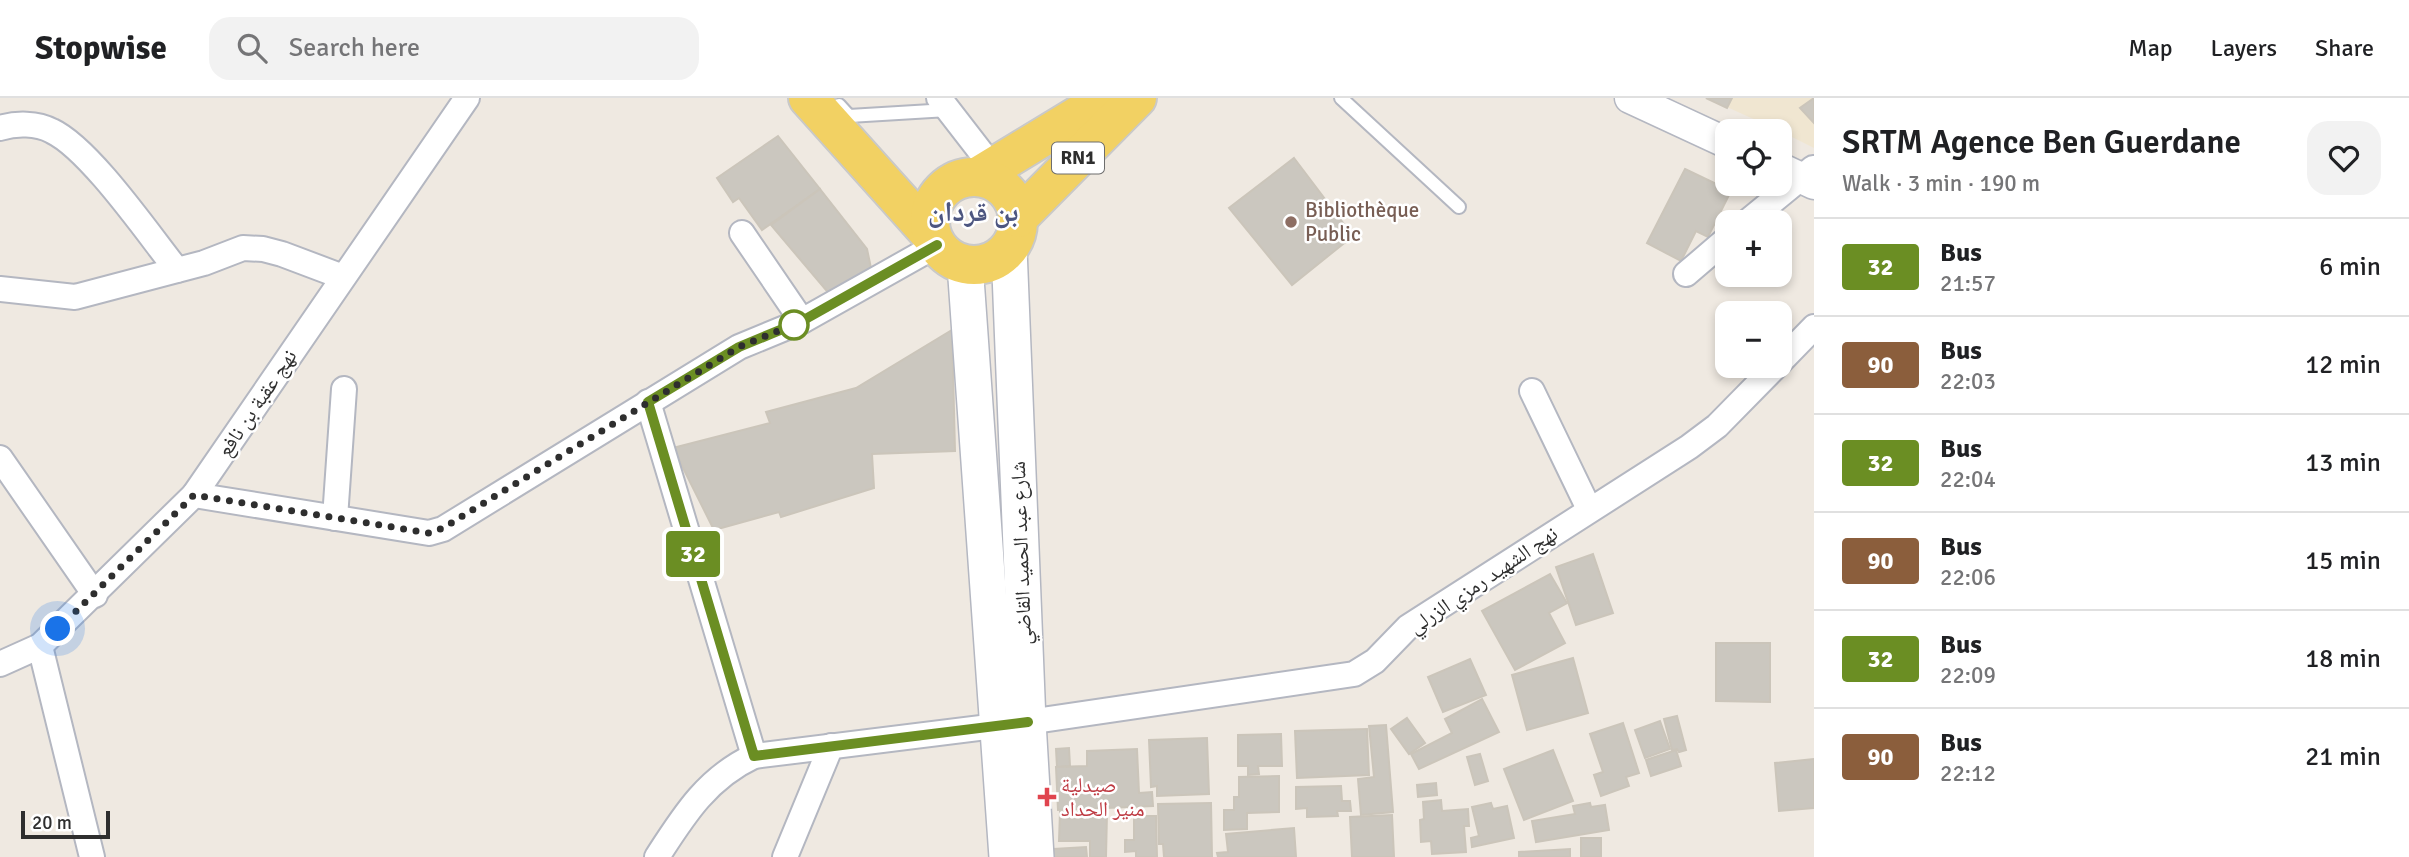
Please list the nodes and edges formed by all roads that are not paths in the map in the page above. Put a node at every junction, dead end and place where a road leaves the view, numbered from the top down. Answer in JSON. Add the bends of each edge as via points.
{"nodes":[{"id":1,"x":467,"y":98,"type":"edge"},
{"id":2,"x":808,"y":98,"type":"edge"},
{"id":3,"x":833,"y":98,"type":"edge"},
{"id":4,"x":1107,"y":98,"type":"edge"},
{"id":5,"x":1137,"y":98,"type":"edge"},
{"id":6,"x":1341,"y":98,"type":"edge"},
{"id":7,"x":1630,"y":98,"type":"edge"},
{"id":8,"x":944,"y":104,"type":"edge"},
{"id":9,"x":0,"y":128,"type":"edge"},
{"id":10,"x":1715,"y":138,"type":"edge"},
{"id":11,"x":868,"y":166,"type":"junction"},
{"id":12,"x":986,"y":173,"type":"junction"},
{"id":13,"x":1802,"y":174,"type":"edge"},
{"id":14,"x":938,"y":194,"type":"junction"},
{"id":15,"x":1459,"y":207,"type":"dead end"},
{"id":16,"x":1761,"y":210,"type":"edge"},
{"id":17,"x":742,"y":233,"type":"dead end"},
{"id":18,"x":1014,"y":233,"type":"junction"},
{"id":19,"x":944,"y":248,"type":"junction"},
{"id":20,"x":1715,"y":249,"type":"edge"},
{"id":21,"x":177,"y":271,"type":"junction"},
{"id":22,"x":1686,"y":274,"type":"dead end"},
{"id":23,"x":343,"y":277,"type":"junction"},
{"id":24,"x":0,"y":289,"type":"edge"},
{"id":25,"x":802,"y":321,"type":"junction"},
{"id":26,"x":1814,"y":327,"type":"edge"},
{"id":27,"x":1792,"y":350,"type":"edge"},
{"id":28,"x":1764,"y":378,"type":"edge"},
{"id":29,"x":344,"y":389,"type":"dead end"},
{"id":30,"x":1532,"y":391,"type":"dead end"},
{"id":31,"x":648,"y":402,"type":"junction"},
{"id":32,"x":0,"y":458,"type":"edge"},
{"id":33,"x":194,"y":495,"type":"junction"},
{"id":34,"x":1589,"y":509,"type":"junction"},
{"id":35,"x":335,"y":518,"type":"junction"},
{"id":36,"x":95,"y":594,"type":"junction"},
{"id":37,"x":40,"y":646,"type":"junction"},
{"id":38,"x":0,"y":663,"type":"edge"},
{"id":39,"x":1013,"y":723,"type":"junction"},
{"id":40,"x":831,"y":746,"type":"junction"},
{"id":41,"x":754,"y":756,"type":"junction"},
{"id":42,"x":92,"y":857,"type":"edge"},
{"id":43,"x":657,"y":857,"type":"edge"},
{"id":44,"x":785,"y":857,"type":"edge"},
{"id":45,"x":1007,"y":857,"type":"edge"},
{"id":46,"x":1036,"y":857,"type":"edge"}],
"edges":[{"from":1,"to":23,"type":"street","name":"نهج عقبة بن نافع"},
{"from":2,"to":11,"type":"main road"},
{"from":3,"to":8,"type":"lane","via":[[849,116]]},
{"from":4,"to":12,"type":"main road","number":"RN1"},
{"from":5,"to":18,"type":"main road","number":"RN1"},
{"from":6,"to":15,"type":"lane"},
{"from":7,"to":10,"type":"street"},
{"from":8,"to":12,"type":"street"},
{"from":9,"to":21,"type":"street","via":[[16,123],[51,130],[81,151]]},
{"from":11,"to":14,"type":"main road"},
{"from":11,"to":19,"type":"main road"},
{"from":12,"to":14,"type":"main road","number":"RN1","via":[[962,178]]},
{"from":12,"to":18,"type":"main road","via":[[1014,203]]},
{"from":13,"to":16,"type":"street"},
{"from":14,"to":19,"type":"main road","via":[[929,221]]},
{"from":17,"to":25,"type":"street"},
{"from":18,"to":19,"type":"main road","number":"RN1","via":[[997,259],[982,265]]},
{"from":18,"to":39,"type":"main road","name":"شارع عبد الحميد القاضي"},
{"from":19,"to":25,"type":"street"},
{"from":19,"to":39,"type":"main road","name":"شارع عبد الحميد القاضي"},
{"from":20,"to":22,"type":"street"},
{"from":21,"to":23,"type":"street","via":[[243,248],[263,249]]},
{"from":21,"to":24,"type":"street","via":[[75,297]]},
{"from":23,"to":33,"type":"street","name":"نهج عقبة بن نافع"},
{"from":25,"to":31,"type":"street","via":[[739,347]]},
{"from":26,"to":27,"type":"street","name":"نهج الشهيد رمزي الزرلي"},
{"from":28,"to":34,"type":"street","name":"نهج الشهيد رمزي الزرلي","via":[[1717,426]]},
{"from":29,"to":35,"type":"street"},
{"from":30,"to":34,"type":"street"},
{"from":31,"to":35,"type":"street","via":[[443,528],[429,533]]},
{"from":31,"to":41,"type":"street"},
{"from":32,"to":36,"type":"street"},
{"from":33,"to":35,"type":"street"},
{"from":33,"to":36,"type":"street","name":"نهج عقبة بن نافع"},
{"from":34,"to":39,"type":"street","name":"نهج الشهيد رمزي الزرلي","via":[[1408,627],[1375,661],[1354,674]]},
{"from":36,"to":37,"type":"street","name":"نهج عقبة بن نافع"},
{"from":37,"to":38,"type":"street","name":"نهج عقبة بن نافع"},
{"from":37,"to":42,"type":"street"},
{"from":39,"to":40,"type":"street","name":"نهج الشهيد رمزي الزرلي"},
{"from":39,"to":45,"type":"main road","name":"شارع عبد الحميد القاضي"},
{"from":39,"to":46,"type":"main road","name":"شارع عبد الحميد القاضي"},
{"from":40,"to":41,"type":"street","name":"نهج الشهيد رمزي الزرلي"},
{"from":40,"to":44,"type":"street"},
{"from":41,"to":43,"type":"street","via":[[716,779],[692,803]]}]}
